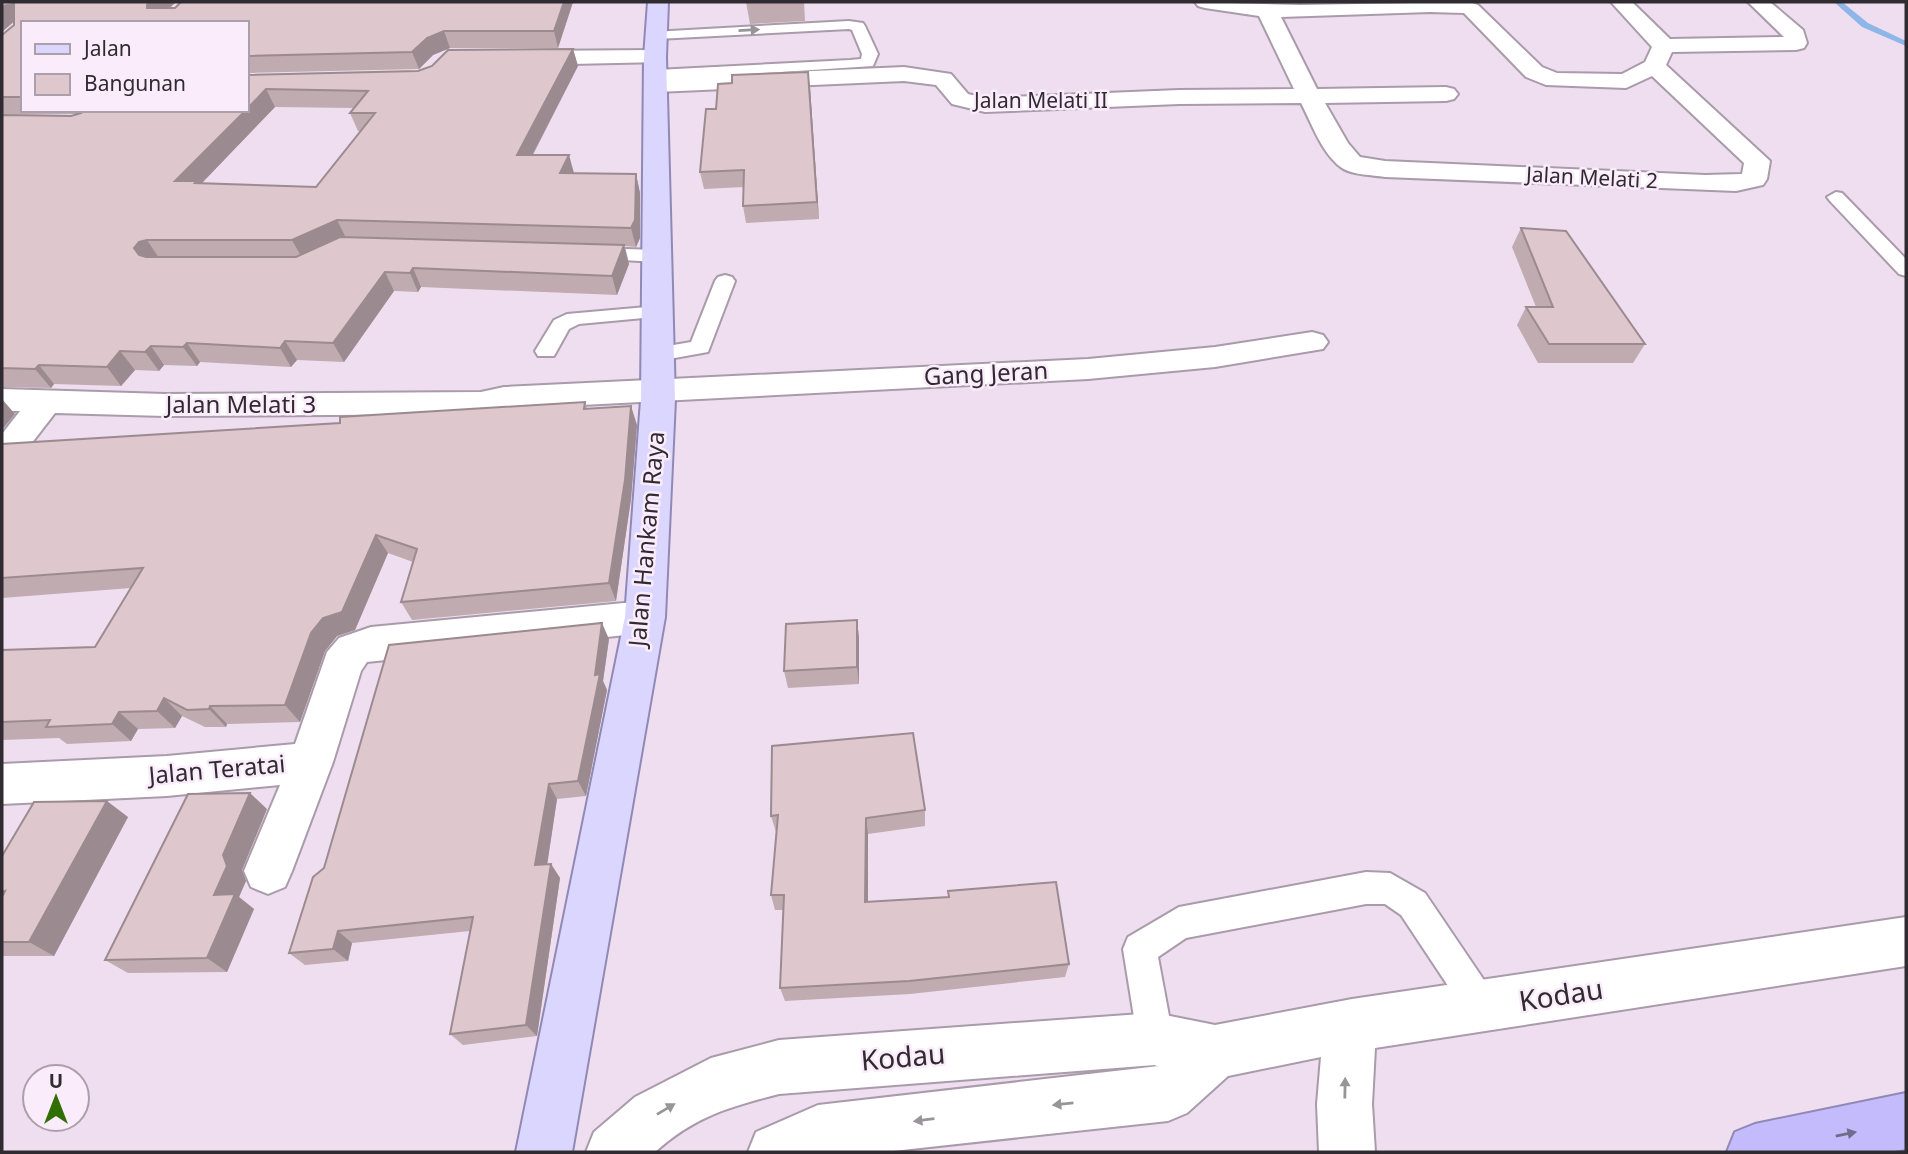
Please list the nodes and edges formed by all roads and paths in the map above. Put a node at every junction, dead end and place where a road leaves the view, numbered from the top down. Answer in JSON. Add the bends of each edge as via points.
{"nodes":[{"id":1,"x":658,"y":2,"type":"edge"},
{"id":2,"x":1205,"y":2,"type":"edge"},
{"id":3,"x":1621,"y":2,"type":"edge"},
{"id":4,"x":1758,"y":2,"type":"edge"},
{"id":5,"x":1267,"y":10,"type":"junction"},
{"id":6,"x":710,"y":52,"type":"junction"},
{"id":7,"x":1659,"y":56,"type":"junction"},
{"id":8,"x":508,"y":58,"type":"edge"},
{"id":9,"x":657,"y":63,"type":"junction"},
{"id":10,"x":1446,"y":94,"type":"dead end"},
{"id":11,"x":1309,"y":96,"type":"junction"},
{"id":12,"x":1836,"y":197,"type":"dead end"},
{"id":13,"x":576,"y":254,"type":"edge"},
{"id":14,"x":657,"y":256,"type":"junction"},
{"id":15,"x":1906,"y":270,"type":"edge"},
{"id":16,"x":725,"y":281,"type":"dead end"},
{"id":17,"x":658,"y":312,"type":"junction"},
{"id":18,"x":1312,"y":342,"type":"dead end"},
{"id":19,"x":546,"y":351,"type":"dead end"},
{"id":20,"x":658,"y":354,"type":"junction"},
{"id":21,"x":658,"y":395,"type":"junction"},
{"id":22,"x":2,"y":400,"type":"edge"},
{"id":23,"x":46,"y":401,"type":"junction"},
{"id":24,"x":2,"y":457,"type":"edge"},
{"id":25,"x":645,"y":617,"type":"junction"},
{"id":26,"x":311,"y":762,"type":"junction"},
{"id":27,"x":2,"y":784,"type":"edge"},
{"id":28,"x":268,"y":871,"type":"dead end"},
{"id":29,"x":1906,"y":941,"type":"edge"},
{"id":30,"x":1482,"y":1007,"type":"junction"},
{"id":31,"x":1352,"y":1025,"type":"junction"},
{"id":32,"x":1132,"y":1040,"type":"junction"},
{"id":33,"x":1215,"y":1052,"type":"junction"},
{"id":34,"x":1149,"y":1096,"type":"junction"},
{"id":35,"x":1906,"y":1121,"type":"edge"},
{"id":36,"x":544,"y":1152,"type":"edge"},
{"id":37,"x":614,"y":1152,"type":"edge"},
{"id":38,"x":776,"y":1152,"type":"edge"},
{"id":39,"x":1347,"y":1152,"type":"edge"},
{"id":40,"x":1755,"y":1152,"type":"edge"}],
"edges":[{"from":1,"to":9,"type":"main road","name":"Jalan Hankam Raya"},
{"from":2,"to":5,"type":"street"},
{"from":3,"to":7,"type":"street"},
{"from":4,"to":7,"type":"street","via":[[1795,35],[1796,43]]},
{"from":5,"to":7,"type":"street","via":[[1462,6],[1471,9],[1534,72],[1553,80],[1626,80]]},
{"from":5,"to":11,"type":"street"},
{"from":6,"to":6,"type":"lane","one_way":true,"via":[[849,25],[858,26],[870,54],[868,63],[859,64]]},
{"from":6,"to":9,"type":"lane"},
{"from":6,"to":9,"type":"lane"},
{"from":7,"to":11,"type":"street","name":"Jalan Melati 2","via":[[1757,161],[1754,179],[1691,182],[1385,169],[1352,163],[1336,147]]},
{"from":8,"to":9,"type":"street","name":"Jalan Melati II"},
{"from":9,"to":11,"type":"street","name":"Jalan Melati II","via":[[904,74],[943,79],[960,99],[985,105]]},
{"from":9,"to":14,"type":"main road","name":"Jalan Hankam Raya"},
{"from":10,"to":11,"type":"street","name":"Jalan Melati II"},
{"from":12,"to":15,"type":"lane"},
{"from":13,"to":14,"type":"lane"},
{"from":14,"to":17,"type":"main road","name":"Jalan Hankam Raya"},
{"from":16,"to":20,"type":"lane","via":[[700,347]]},
{"from":17,"to":19,"type":"lane","via":[[574,318],[561,325]]},
{"from":17,"to":20,"type":"main road","name":"Jalan Hankam Raya"},
{"from":18,"to":21,"type":"street","name":"Gang Jeran","via":[[1088,369]]},
{"from":20,"to":21,"type":"main road","name":"Jalan Hankam Raya"},
{"from":21,"to":23,"type":"street","name":"Jalan Melati 3","via":[[502,408],[481,403]]},
{"from":21,"to":25,"type":"main road","name":"Jalan Hankam Raya"},
{"from":22,"to":23,"type":"street","name":"Jalan Melati 3"},
{"from":23,"to":24,"type":"street"},
{"from":25,"to":26,"type":"street","name":"Jalan Teratai","via":[[360,645],[342,664]]},
{"from":25,"to":36,"type":"main road","name":"Jalan Hankam Raya"},
{"from":26,"to":27,"type":"street","name":"Jalan Teratai","via":[[167,776]]},
{"from":26,"to":28,"type":"street"},
{"from":29,"to":30,"type":"street","name":"Kodau"},
{"from":30,"to":31,"type":"street","name":"Kodau"},
{"from":30,"to":32,"type":"lane","via":[[1413,904],[1390,889],[1366,888],[1180,923],[1140,949]]},
{"from":31,"to":33,"type":"street","name":"Kodau"},
{"from":39,"to":31,"type":"street","one_way":true,"via":[[1345,1072]]},
{"from":32,"to":33,"type":"street","name":"Kodau"},
{"from":32,"to":34,"type":"lane"},
{"from":37,"to":32,"type":"street","name":"Kodau","one_way":true,"via":[[664,1110],[711,1085],[779,1067]]},
{"from":33,"to":34,"type":"street"},
{"from":34,"to":38,"type":"street","one_way":true,"via":[[818,1133]]},
{"from":40,"to":35,"type":"highway","one_way":true}]}
